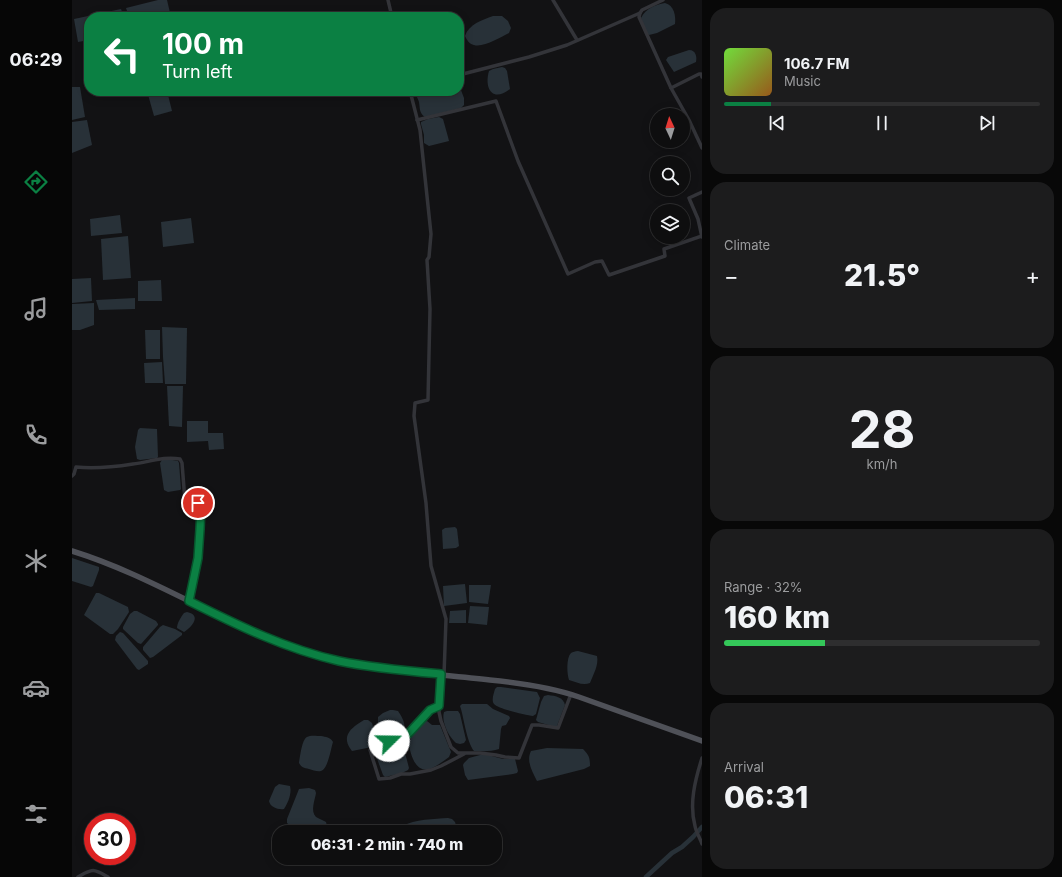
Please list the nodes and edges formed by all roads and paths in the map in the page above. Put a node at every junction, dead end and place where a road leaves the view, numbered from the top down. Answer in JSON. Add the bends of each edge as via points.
{"nodes":[{"id":1,"x":388,"y":0,"type":"edge"},
{"id":2,"x":553,"y":0,"type":"edge"},
{"id":3,"x":663,"y":0,"type":"edge"},
{"id":4,"x":391,"y":12,"type":"edge"},
{"id":5,"x":640,"y":13,"type":"junction"},
{"id":6,"x":577,"y":40,"type":"junction"},
{"id":7,"x":464,"y":74,"type":"edge"},
{"id":8,"x":702,"y":77,"type":"edge"},
{"id":9,"x":671,"y":88,"type":"junction"},
{"id":10,"x":411,"y":96,"type":"edge"},
{"id":11,"x":417,"y":120,"type":"junction"},
{"id":12,"x":702,"y":148,"type":"edge"},
{"id":13,"x":702,"y":192,"type":"edge"},
{"id":14,"x":702,"y":237,"type":"edge"},
{"id":15,"x":72,"y":476,"type":"edge"},
{"id":16,"x":72,"y":552,"type":"edge"},
{"id":17,"x":189,"y":601,"type":"junction"},
{"id":18,"x":443,"y":675,"type":"junction"},
{"id":19,"x":571,"y":694,"type":"junction"},
{"id":20,"x":439,"y":706,"type":"junction"},
{"id":21,"x":702,"y":742,"type":"edge"},
{"id":22,"x":465,"y":754,"type":"junction"},
{"id":23,"x":702,"y":758,"type":"edge"},
{"id":24,"x":702,"y":844,"type":"edge"},
{"id":25,"x":78,"y":877,"type":"edge"},
{"id":26,"x":108,"y":877,"type":"edge"}],
"edges":[{"from":1,"to":4,"type":"street"},
{"from":2,"to":6,"type":"street"},
{"from":3,"to":5,"type":"street"},
{"from":5,"to":6,"type":"street"},
{"from":5,"to":9,"type":"street","via":[[639,17]]},
{"from":6,"to":7,"type":"street","via":[[529,58]]},
{"from":8,"to":9,"type":"street","via":[[699,74]]},
{"from":9,"to":12,"type":"street"},
{"from":10,"to":11,"type":"street"},
{"from":11,"to":14,"type":"street","via":[[496,102],[518,161],[568,274],[595,262],[602,262],[609,275],[665,256],[664,249]]},
{"from":11,"to":18,"type":"street","via":[[431,234],[427,260],[430,309],[428,400],[415,404],[414,416],[426,503],[431,566],[446,619]]},
{"from":13,"to":14,"type":"street","via":[[689,198]]},
{"from":15,"to":17,"type":"street","via":[[76,467],[91,468],[169,458],[180,459],[185,501],[198,503],[201,508],[198,558]]},
{"from":16,"to":17,"type":"main road","via":[[123,570]]},
{"from":17,"to":18,"type":"main road","via":[[246,628],[316,655],[364,666]]},
{"from":18,"to":19,"type":"main road","via":[[512,682]]},
{"from":18,"to":20,"type":"street"},
{"from":19,"to":21,"type":"main road"},
{"from":19,"to":22,"type":"street","via":[[558,728],[532,726],[519,758],[480,753]]},
{"from":20,"to":22,"type":"street","via":[[441,721],[451,747],[458,754]]},
{"from":20,"to":22,"type":"street","via":[[430,710],[408,734],[370,750],[379,779],[431,770]]},
{"from":23,"to":24,"type":"street","via":[[692,805],[695,827]]},
{"from":25,"to":26,"type":"street","via":[[87,871],[96,870]]}]}
